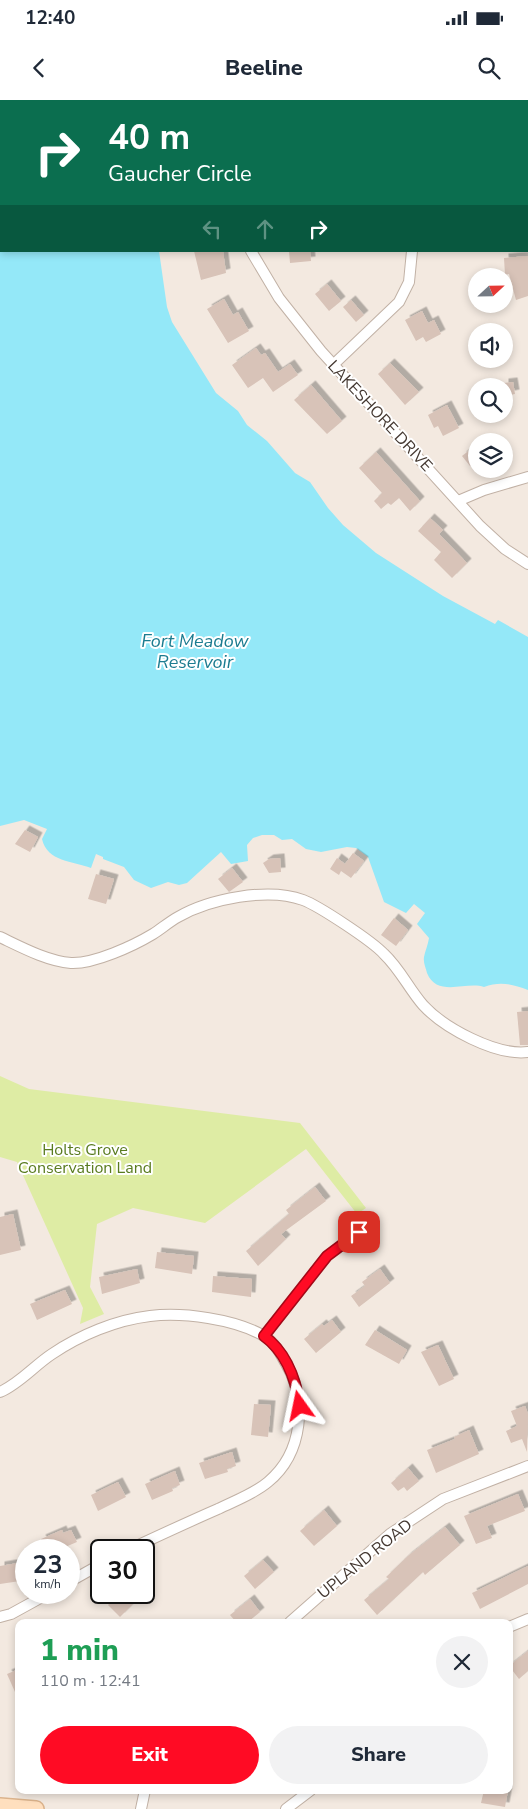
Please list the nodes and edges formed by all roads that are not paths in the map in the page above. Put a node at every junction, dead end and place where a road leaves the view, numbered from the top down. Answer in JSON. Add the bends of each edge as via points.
{"nodes":[{"id":1,"x":252,"y":252,"type":"edge"},
{"id":2,"x":412,"y":252,"type":"edge"},
{"id":3,"x":333,"y":365,"type":"junction"},
{"id":4,"x":528,"y":478,"type":"edge"},
{"id":5,"x":458,"y":501,"type":"junction"},
{"id":6,"x":528,"y":564,"type":"edge"},
{"id":7,"x":0,"y":937,"type":"edge"},
{"id":8,"x":528,"y":1052,"type":"edge"},
{"id":9,"x":359,"y":1232,"type":"dead end"},
{"id":10,"x":264,"y":1336,"type":"junction"},
{"id":11,"x":0,"y":1392,"type":"edge"},
{"id":12,"x":528,"y":1466,"type":"edge"},
{"id":13,"x":152,"y":1539,"type":"edge"},
{"id":14,"x":29,"y":1604,"type":"edge"},
{"id":15,"x":0,"y":1617,"type":"edge"},
{"id":16,"x":293,"y":1619,"type":"edge"},
{"id":17,"x":528,"y":1619,"type":"edge"},
{"id":18,"x":513,"y":1626,"type":"edge"},
{"id":19,"x":144,"y":1794,"type":"edge"},
{"id":20,"x":306,"y":1794,"type":"edge"},
{"id":21,"x":0,"y":1806,"type":"edge"},
{"id":22,"x":36,"y":1809,"type":"edge"},
{"id":23,"x":141,"y":1809,"type":"edge"},
{"id":24,"x":286,"y":1809,"type":"edge"}],
"edges":[{"from":1,"to":3,"type":"street","name":"LAKESHORE DRIVE","via":[[279,298]]},
{"from":2,"to":3,"type":"street","via":[[408,282],[399,302]]},
{"from":3,"to":5,"type":"street","name":"LAKESHORE DRIVE"},
{"from":4,"to":5,"type":"street"},
{"from":5,"to":6,"type":"street","name":"LAKESHORE DRIVE","via":[[494,539]]},
{"from":7,"to":8,"type":"street","via":[[45,956],[71,963],[88,961],[120,950],[178,916],[239,897],[269,893],[303,900],[373,943],[425,1007],[448,1024],[495,1049]]},
{"from":9,"to":10,"type":"street","via":[[327,1256]]},
{"from":10,"to":11,"type":"street","via":[[238,1324],[209,1319],[151,1316],[124,1321],[59,1350]]},
{"from":10,"to":13,"type":"street","via":[[279,1351],[299,1398],[299,1426],[292,1449],[268,1482],[240,1499]]},
{"from":12,"to":16,"type":"street","name":"UPLAND ROAD","via":[[443,1499],[390,1534]]},
{"from":14,"to":15,"type":"street"},
{"from":17,"to":18,"type":"street"},
{"from":19,"to":23,"type":"street"},
{"from":20,"to":24,"type":"street"},
{"from":21,"to":22,"type":"street"}]}
